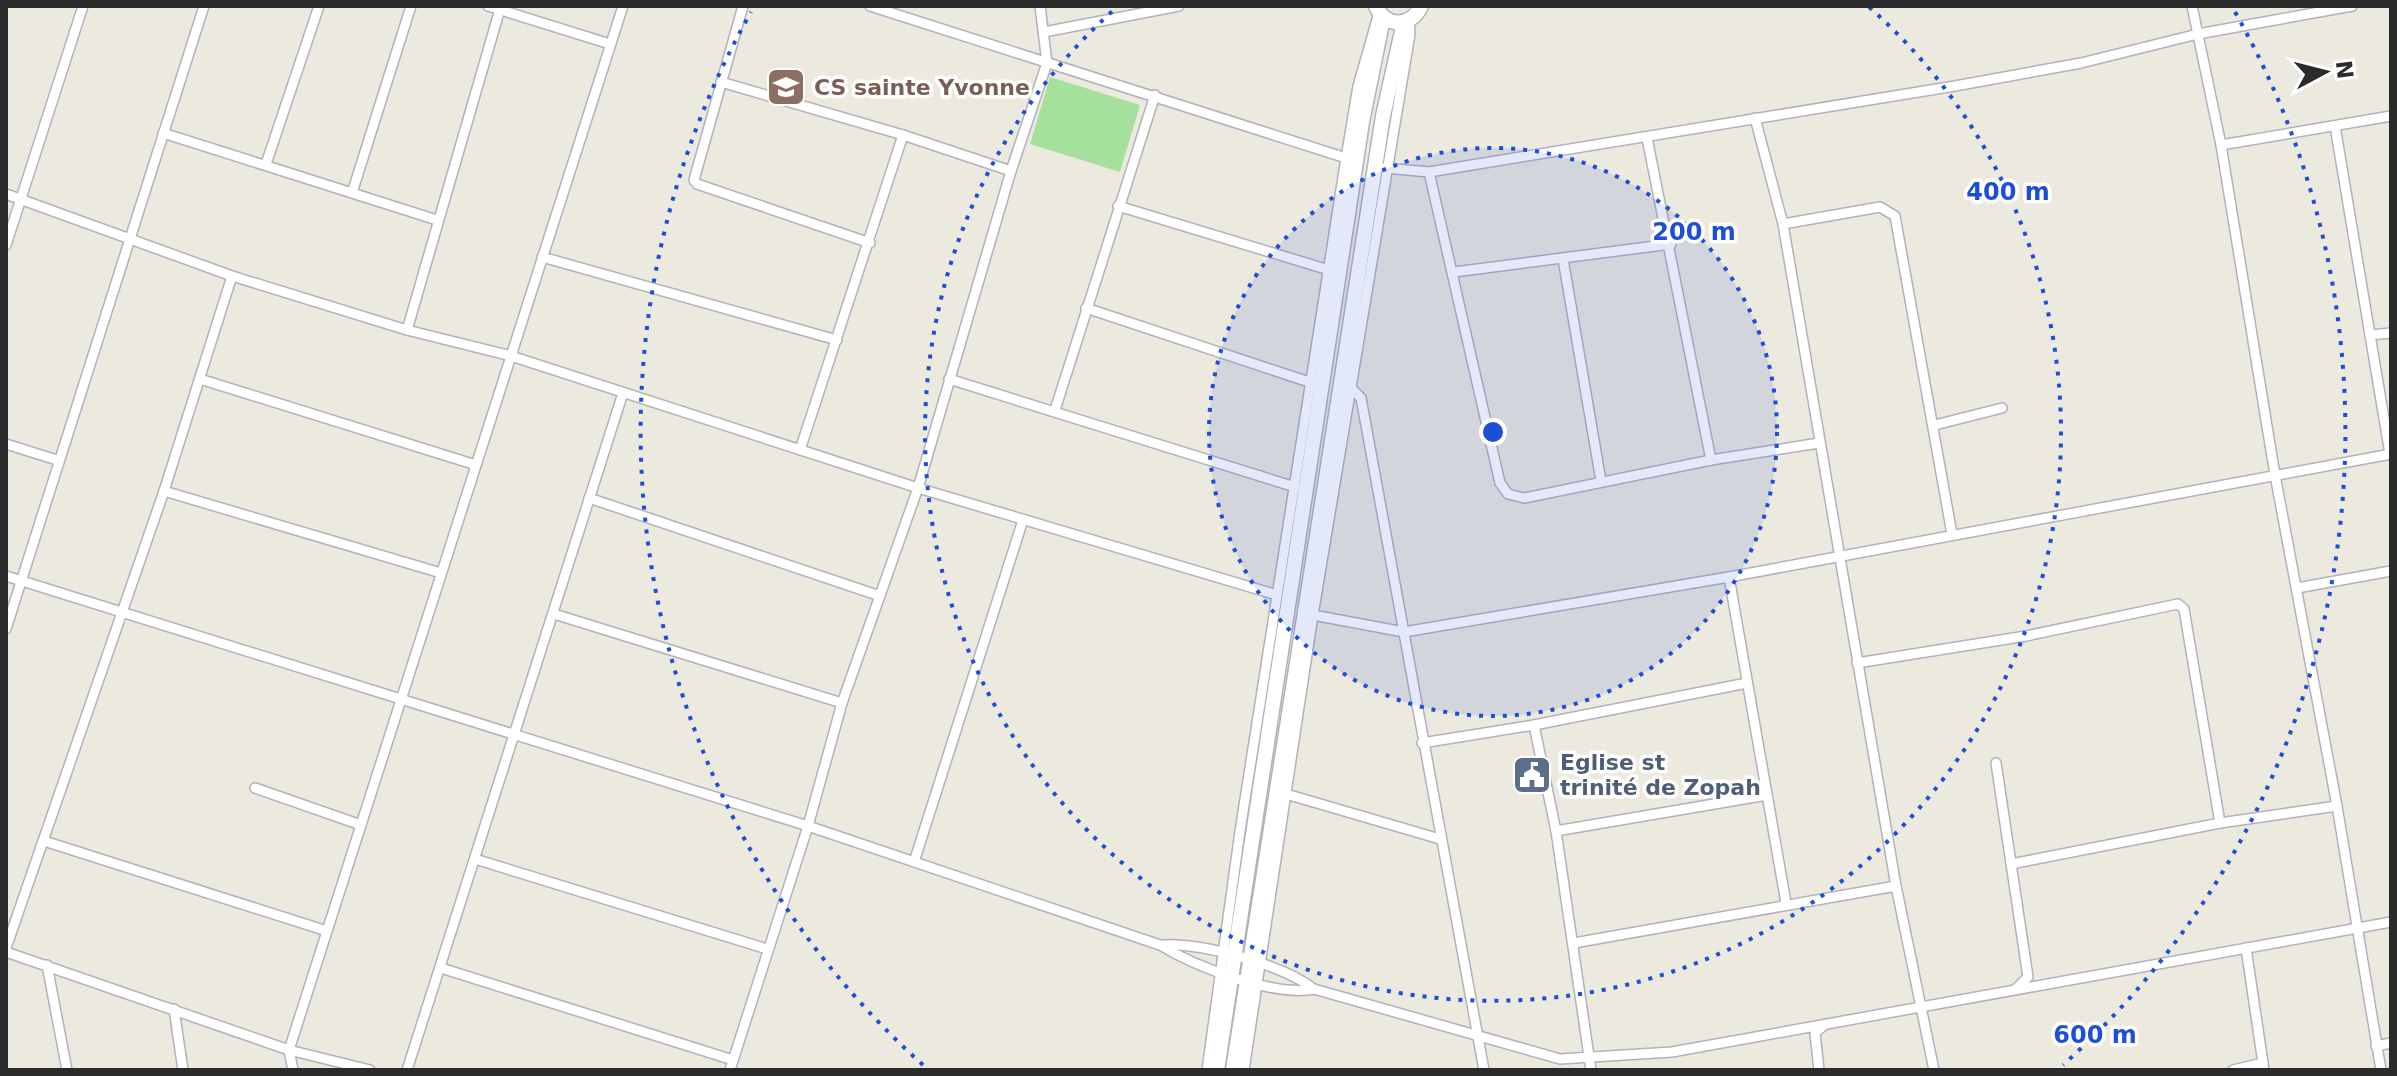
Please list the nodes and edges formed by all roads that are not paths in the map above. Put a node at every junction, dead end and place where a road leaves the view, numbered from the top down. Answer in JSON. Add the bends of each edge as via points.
{"nodes":[{"id":1,"x":83,"y":6,"type":"edge"},
{"id":2,"x":204,"y":6,"type":"edge"},
{"id":3,"x":319,"y":6,"type":"edge"},
{"id":4,"x":411,"y":6,"type":"edge"},
{"id":5,"x":488,"y":6,"type":"edge"},
{"id":6,"x":623,"y":6,"type":"edge"},
{"id":7,"x":743,"y":6,"type":"edge"},
{"id":8,"x":870,"y":6,"type":"edge"},
{"id":9,"x":1040,"y":6,"type":"edge"},
{"id":10,"x":1179,"y":6,"type":"edge"},
{"id":11,"x":1421,"y":6,"type":"edge"},
{"id":12,"x":2192,"y":6,"type":"edge"},
{"id":13,"x":2352,"y":6,"type":"edge"},
{"id":14,"x":1150,"y":8,"type":"edge"},
{"id":15,"x":500,"y":9,"type":"junction"},
{"id":16,"x":2312,"y":10,"type":"edge"},
{"id":17,"x":1379,"y":12,"type":"edge"},
{"id":18,"x":1407,"y":21,"type":"junction"},
{"id":19,"x":1044,"y":32,"type":"junction"},
{"id":20,"x":2198,"y":34,"type":"junction"},
{"id":21,"x":610,"y":44,"type":"junction"},
{"id":22,"x":1047,"y":63,"type":"junction"},
{"id":23,"x":721,"y":82,"type":"junction"},
{"id":24,"x":1155,"y":95,"type":"junction"},
{"id":25,"x":2391,"y":116,"type":"edge"},
{"id":26,"x":1755,"y":118,"type":"junction"},
{"id":27,"x":2335,"y":126,"type":"junction"},
{"id":28,"x":163,"y":133,"type":"junction"},
{"id":29,"x":903,"y":135,"type":"junction"},
{"id":30,"x":1647,"y":138,"type":"junction"},
{"id":31,"x":2221,"y":145,"type":"junction"},
{"id":32,"x":1346,"y":158,"type":"junction"},
{"id":33,"x":266,"y":164,"type":"junction"},
{"id":34,"x":1385,"y":168,"type":"junction"},
{"id":35,"x":1011,"y":171,"type":"junction"},
{"id":36,"x":1429,"y":172,"type":"junction"},
{"id":37,"x":352,"y":193,"type":"junction"},
{"id":38,"x":6,"y":194,"type":"edge"},
{"id":39,"x":21,"y":199,"type":"junction"},
{"id":40,"x":1118,"y":206,"type":"junction"},
{"id":41,"x":437,"y":220,"type":"junction"},
{"id":42,"x":1783,"y":224,"type":"junction"},
{"id":43,"x":130,"y":238,"type":"junction"},
{"id":44,"x":870,"y":243,"type":"junction"},
{"id":45,"x":1671,"y":244,"type":"junction"},
{"id":46,"x":6,"y":245,"type":"edge"},
{"id":47,"x":542,"y":257,"type":"junction"},
{"id":48,"x":1563,"y":259,"type":"junction"},
{"id":49,"x":1329,"y":270,"type":"junction"},
{"id":50,"x":1454,"y":272,"type":"junction"},
{"id":51,"x":232,"y":276,"type":"junction"},
{"id":52,"x":1086,"y":308,"type":"junction"},
{"id":53,"x":407,"y":330,"type":"junction"},
{"id":54,"x":2391,"y":333,"type":"edge"},
{"id":55,"x":2370,"y":335,"type":"junction"},
{"id":56,"x":837,"y":340,"type":"junction"},
{"id":57,"x":511,"y":356,"type":"junction"},
{"id":58,"x":200,"y":379,"type":"junction"},
{"id":59,"x":949,"y":379,"type":"junction"},
{"id":60,"x":1312,"y":383,"type":"junction"},
{"id":61,"x":1351,"y":388,"type":"junction"},
{"id":62,"x":623,"y":393,"type":"junction"},
{"id":63,"x":2002,"y":408,"type":"dead end"},
{"id":64,"x":1055,"y":410,"type":"junction"},
{"id":65,"x":1935,"y":425,"type":"junction"},
{"id":66,"x":1819,"y":443,"type":"junction"},
{"id":67,"x":6,"y":444,"type":"edge"},
{"id":68,"x":800,"y":450,"type":"junction"},
{"id":69,"x":2391,"y":454,"type":"edge"},
{"id":70,"x":57,"y":460,"type":"junction"},
{"id":71,"x":1711,"y":460,"type":"junction"},
{"id":72,"x":476,"y":465,"type":"junction"},
{"id":73,"x":2275,"y":475,"type":"junction"},
{"id":74,"x":1601,"y":481,"type":"junction"},
{"id":75,"x":1295,"y":487,"type":"junction"},
{"id":76,"x":918,"y":488,"type":"junction"},
{"id":77,"x":164,"y":491,"type":"junction"},
{"id":78,"x":589,"y":498,"type":"junction"},
{"id":79,"x":1023,"y":520,"type":"junction"},
{"id":80,"x":1952,"y":534,"type":"junction"},
{"id":81,"x":1841,"y":555,"type":"junction"},
{"id":82,"x":2391,"y":571,"type":"edge"},
{"id":83,"x":441,"y":573,"type":"junction"},
{"id":84,"x":6,"y":576,"type":"edge"},
{"id":85,"x":1729,"y":577,"type":"junction"},
{"id":86,"x":22,"y":581,"type":"junction"},
{"id":87,"x":2297,"y":588,"type":"junction"},
{"id":88,"x":877,"y":595,"type":"junction"},
{"id":89,"x":1277,"y":595,"type":"junction"},
{"id":90,"x":119,"y":614,"type":"junction"},
{"id":91,"x":554,"y":614,"type":"junction"},
{"id":92,"x":1313,"y":615,"type":"junction"},
{"id":93,"x":6,"y":629,"type":"edge"},
{"id":94,"x":1404,"y":632,"type":"junction"},
{"id":95,"x":1857,"y":663,"type":"junction"},
{"id":96,"x":1747,"y":683,"type":"junction"},
{"id":97,"x":401,"y":702,"type":"junction"},
{"id":98,"x":842,"y":703,"type":"junction"},
{"id":99,"x":1534,"y":725,"type":"junction"},
{"id":100,"x":514,"y":734,"type":"junction"},
{"id":101,"x":1422,"y":743,"type":"junction"},
{"id":102,"x":1996,"y":763,"type":"dead end"},
{"id":103,"x":255,"y":788,"type":"dead end"},
{"id":104,"x":1286,"y":794,"type":"junction"},
{"id":105,"x":1767,"y":795,"type":"junction"},
{"id":106,"x":2337,"y":806,"type":"junction"},
{"id":107,"x":2220,"y":823,"type":"junction"},
{"id":108,"x":361,"y":825,"type":"junction"},
{"id":109,"x":808,"y":826,"type":"junction"},
{"id":110,"x":1556,"y":831,"type":"junction"},
{"id":111,"x":1440,"y":839,"type":"junction"},
{"id":112,"x":44,"y":841,"type":"junction"},
{"id":113,"x":475,"y":859,"type":"junction"},
{"id":114,"x":914,"y":862,"type":"junction"},
{"id":115,"x":2011,"y":864,"type":"junction"},
{"id":116,"x":1896,"y":886,"type":"junction"},
{"id":117,"x":1786,"y":903,"type":"junction"},
{"id":118,"x":2391,"y":922,"type":"edge"},
{"id":119,"x":2356,"y":928,"type":"junction"},
{"id":120,"x":327,"y":931,"type":"junction"},
{"id":121,"x":1574,"y":943,"type":"junction"},
{"id":122,"x":1160,"y":945,"type":"junction"},
{"id":123,"x":2246,"y":948,"type":"junction"},
{"id":124,"x":767,"y":949,"type":"junction"},
{"id":125,"x":6,"y":950,"type":"edge"},
{"id":126,"x":1227,"y":955,"type":"junction"},
{"id":127,"x":1255,"y":964,"type":"junction"},
{"id":128,"x":47,"y":965,"type":"junction"},
{"id":129,"x":441,"y":968,"type":"junction"},
{"id":130,"x":1225,"y":972,"type":"junction"},
{"id":131,"x":1252,"y":981,"type":"junction"},
{"id":132,"x":1314,"y":989,"type":"junction"},
{"id":133,"x":2013,"y":990,"type":"junction"},
{"id":134,"x":1922,"y":1007,"type":"junction"},
{"id":135,"x":174,"y":1009,"type":"junction"},
{"id":136,"x":1824,"y":1025,"type":"junction"},
{"id":137,"x":1478,"y":1034,"type":"junction"},
{"id":138,"x":2391,"y":1043,"type":"edge"},
{"id":139,"x":2376,"y":1046,"type":"junction"},
{"id":140,"x":289,"y":1050,"type":"junction"},
{"id":141,"x":1588,"y":1057,"type":"junction"},
{"id":142,"x":732,"y":1065,"type":"edge"},
{"id":143,"x":2263,"y":1067,"type":"edge"},
{"id":144,"x":67,"y":1070,"type":"edge"},
{"id":145,"x":183,"y":1070,"type":"edge"},
{"id":146,"x":293,"y":1070,"type":"edge"},
{"id":147,"x":370,"y":1070,"type":"edge"},
{"id":148,"x":407,"y":1070,"type":"edge"},
{"id":149,"x":1207,"y":1070,"type":"edge"},
{"id":150,"x":1217,"y":1070,"type":"edge"},
{"id":151,"x":1233,"y":1070,"type":"edge"},
{"id":152,"x":1244,"y":1070,"type":"edge"},
{"id":153,"x":1484,"y":1070,"type":"edge"},
{"id":154,"x":1591,"y":1070,"type":"edge"},
{"id":155,"x":1819,"y":1070,"type":"edge"},
{"id":156,"x":1934,"y":1070,"type":"edge"},
{"id":157,"x":2233,"y":1070,"type":"edge"},
{"id":158,"x":2381,"y":1070,"type":"edge"}],
"edges":[{"from":1,"to":39,"type":"street"},
{"from":2,"to":28,"type":"street"},
{"from":3,"to":33,"type":"street"},
{"from":4,"to":37,"type":"street"},
{"from":5,"to":15,"type":"street"},
{"from":6,"to":21,"type":"street"},
{"from":7,"to":23,"type":"street"},
{"from":8,"to":22,"type":"street"},
{"from":9,"to":19,"type":"street"},
{"from":10,"to":14,"type":"street"},
{"from":11,"to":18,"type":"main road"},
{"from":12,"to":20,"type":"street"},
{"from":13,"to":16,"type":"street"},
{"from":14,"to":19,"type":"street"},
{"from":15,"to":21,"type":"street"},
{"from":15,"to":41,"type":"street"},
{"from":16,"to":20,"type":"street"},
{"from":17,"to":18,"type":"main road"},
{"from":17,"to":32,"type":"street","via":[[1358,86]]},
{"from":17,"to":126,"type":"main road"},
{"from":18,"to":34,"type":"street","via":[[1410,34]]},
{"from":18,"to":127,"type":"main road","via":[[1380,132]]},
{"from":19,"to":22,"type":"street"},
{"from":20,"to":26,"type":"street","via":[[2081,63]]},
{"from":20,"to":31,"type":"street"},
{"from":21,"to":47,"type":"street"},
{"from":22,"to":24,"type":"street"},
{"from":22,"to":35,"type":"street"},
{"from":23,"to":29,"type":"street"},
{"from":23,"to":44,"type":"street","via":[[693,175],[697,184]]},
{"from":24,"to":32,"type":"street"},
{"from":24,"to":40,"type":"street"},
{"from":25,"to":27,"type":"street"},
{"from":26,"to":30,"type":"street"},
{"from":26,"to":42,"type":"street"},
{"from":27,"to":31,"type":"street"},
{"from":27,"to":55,"type":"street"},
{"from":28,"to":33,"type":"street"},
{"from":28,"to":43,"type":"street"},
{"from":29,"to":35,"type":"street"},
{"from":29,"to":44,"type":"street"},
{"from":30,"to":36,"type":"street"},
{"from":30,"to":45,"type":"street"},
{"from":31,"to":73,"type":"street"},
{"from":32,"to":49,"type":"street"},
{"from":33,"to":37,"type":"street"},
{"from":34,"to":36,"type":"street"},
{"from":34,"to":61,"type":"street"},
{"from":35,"to":59,"type":"street"},
{"from":36,"to":50,"type":"street"},
{"from":37,"to":41,"type":"street"},
{"from":38,"to":39,"type":"street"},
{"from":39,"to":43,"type":"street"},
{"from":39,"to":46,"type":"street"},
{"from":40,"to":49,"type":"street"},
{"from":40,"to":52,"type":"street"},
{"from":41,"to":53,"type":"street"},
{"from":42,"to":65,"type":"street","via":[[1880,207],[1895,216]]},
{"from":42,"to":66,"type":"street"},
{"from":43,"to":51,"type":"street"},
{"from":43,"to":70,"type":"street"},
{"from":44,"to":56,"type":"street"},
{"from":45,"to":48,"type":"street"},
{"from":45,"to":71,"type":"street"},
{"from":47,"to":56,"type":"street"},
{"from":47,"to":57,"type":"street"},
{"from":48,"to":50,"type":"street"},
{"from":48,"to":74,"type":"street"},
{"from":49,"to":60,"type":"street"},
{"from":50,"to":74,"type":"street","via":[[1500,483],[1508,494],[1524,498]]},
{"from":51,"to":53,"type":"street"},
{"from":51,"to":58,"type":"street"},
{"from":52,"to":60,"type":"street"},
{"from":52,"to":64,"type":"street"},
{"from":53,"to":57,"type":"street"},
{"from":54,"to":55,"type":"street"},
{"from":55,"to":69,"type":"street"},
{"from":56,"to":68,"type":"street"},
{"from":57,"to":62,"type":"street"},
{"from":57,"to":72,"type":"street"},
{"from":58,"to":72,"type":"street"},
{"from":58,"to":77,"type":"street"},
{"from":59,"to":64,"type":"street"},
{"from":59,"to":76,"type":"street"},
{"from":60,"to":75,"type":"street"},
{"from":61,"to":92,"type":"street"},
{"from":61,"to":94,"type":"street","via":[[1361,398]]},
{"from":62,"to":68,"type":"street"},
{"from":62,"to":78,"type":"street"},
{"from":63,"to":65,"type":"street"},
{"from":64,"to":75,"type":"street"},
{"from":65,"to":80,"type":"street"},
{"from":66,"to":71,"type":"street"},
{"from":66,"to":81,"type":"street"},
{"from":67,"to":70,"type":"street"},
{"from":68,"to":76,"type":"street"},
{"from":69,"to":73,"type":"street"},
{"from":70,"to":86,"type":"street"},
{"from":71,"to":74,"type":"street"},
{"from":72,"to":83,"type":"street"},
{"from":73,"to":80,"type":"street"},
{"from":73,"to":87,"type":"street"},
{"from":75,"to":89,"type":"street"},
{"from":76,"to":79,"type":"street"},
{"from":76,"to":88,"type":"street"},
{"from":77,"to":83,"type":"street"},
{"from":77,"to":90,"type":"street"},
{"from":78,"to":88,"type":"street"},
{"from":78,"to":91,"type":"street"},
{"from":79,"to":89,"type":"street"},
{"from":79,"to":114,"type":"street"},
{"from":80,"to":81,"type":"street"},
{"from":81,"to":85,"type":"street"},
{"from":81,"to":95,"type":"street"},
{"from":82,"to":87,"type":"street"},
{"from":83,"to":97,"type":"street"},
{"from":84,"to":86,"type":"street"},
{"from":85,"to":94,"type":"street"},
{"from":85,"to":96,"type":"street"},
{"from":86,"to":90,"type":"street"},
{"from":86,"to":93,"type":"street"},
{"from":87,"to":106,"type":"street"},
{"from":88,"to":98,"type":"street"},
{"from":89,"to":126,"type":"street"},
{"from":90,"to":97,"type":"street"},
{"from":90,"to":112,"type":"street"},
{"from":91,"to":98,"type":"street"},
{"from":91,"to":100,"type":"street"},
{"from":92,"to":94,"type":"street"},
{"from":92,"to":104,"type":"street"},
{"from":94,"to":101,"type":"street"},
{"from":95,"to":107,"type":"street","via":[[2178,604],[2184,609]]},
{"from":95,"to":116,"type":"street"},
{"from":96,"to":99,"type":"street"},
{"from":96,"to":105,"type":"street"},
{"from":97,"to":100,"type":"street"},
{"from":97,"to":108,"type":"street"},
{"from":98,"to":109,"type":"street"},
{"from":99,"to":101,"type":"street"},
{"from":99,"to":110,"type":"street"},
{"from":100,"to":109,"type":"street"},
{"from":100,"to":113,"type":"street"},
{"from":101,"to":111,"type":"street"},
{"from":102,"to":115,"type":"street"},
{"from":103,"to":108,"type":"street"},
{"from":104,"to":111,"type":"street"},
{"from":104,"to":127,"type":"street"},
{"from":105,"to":110,"type":"street"},
{"from":105,"to":117,"type":"street"},
{"from":106,"to":107,"type":"street"},
{"from":106,"to":119,"type":"street"},
{"from":107,"to":115,"type":"street"},
{"from":108,"to":120,"type":"street"},
{"from":109,"to":114,"type":"street"},
{"from":109,"to":124,"type":"street"},
{"from":110,"to":121,"type":"street"},
{"from":111,"to":137,"type":"street"},
{"from":112,"to":120,"type":"street"},
{"from":112,"to":125,"type":"street"},
{"from":113,"to":124,"type":"street"},
{"from":113,"to":129,"type":"street"},
{"from":114,"to":122,"type":"street"},
{"from":115,"to":133,"type":"street","via":[[2028,977]]},
{"from":116,"to":117,"type":"street"},
{"from":116,"to":134,"type":"street"},
{"from":117,"to":121,"type":"street"},
{"from":118,"to":119,"type":"street"},
{"from":119,"to":123,"type":"street"},
{"from":119,"to":139,"type":"street"},
{"from":120,"to":140,"type":"street"},
{"from":121,"to":141,"type":"street"},
{"from":122,"to":126,"type":"street","via":[[1189,944]]},
{"from":122,"to":130,"type":"street","via":[[1184,960]]},
{"from":123,"to":133,"type":"street"},
{"from":123,"to":143,"type":"street"},
{"from":124,"to":142,"type":"street"},
{"from":125,"to":128,"type":"street"},
{"from":126,"to":127,"type":"street"},
{"from":126,"to":130,"type":"main road"},
{"from":127,"to":131,"type":"main road"},
{"from":127,"to":132,"type":"street","via":[[1298,977]]},
{"from":128,"to":135,"type":"street"},
{"from":128,"to":144,"type":"street"},
{"from":129,"to":142,"type":"street"},
{"from":129,"to":148,"type":"street"},
{"from":130,"to":131,"type":"street"},
{"from":130,"to":149,"type":"street"},
{"from":130,"to":150,"type":"main road"},
{"from":131,"to":132,"type":"street","via":[[1293,993]]},
{"from":131,"to":151,"type":"main road"},
{"from":131,"to":152,"type":"street"},
{"from":132,"to":137,"type":"street"},
{"from":133,"to":134,"type":"street"},
{"from":134,"to":136,"type":"street"},
{"from":134,"to":156,"type":"street"},
{"from":135,"to":140,"type":"street"},
{"from":135,"to":145,"type":"street"},
{"from":136,"to":141,"type":"street","via":[[1672,1052]]},
{"from":136,"to":155,"type":"street","via":[[1815,1033]]},
{"from":137,"to":141,"type":"street","via":[[1560,1059]]},
{"from":137,"to":153,"type":"street"},
{"from":138,"to":139,"type":"street"},
{"from":139,"to":158,"type":"street"},
{"from":140,"to":146,"type":"street"},
{"from":140,"to":147,"type":"street"},
{"from":141,"to":154,"type":"street"},
{"from":143,"to":157,"type":"street"}]}
